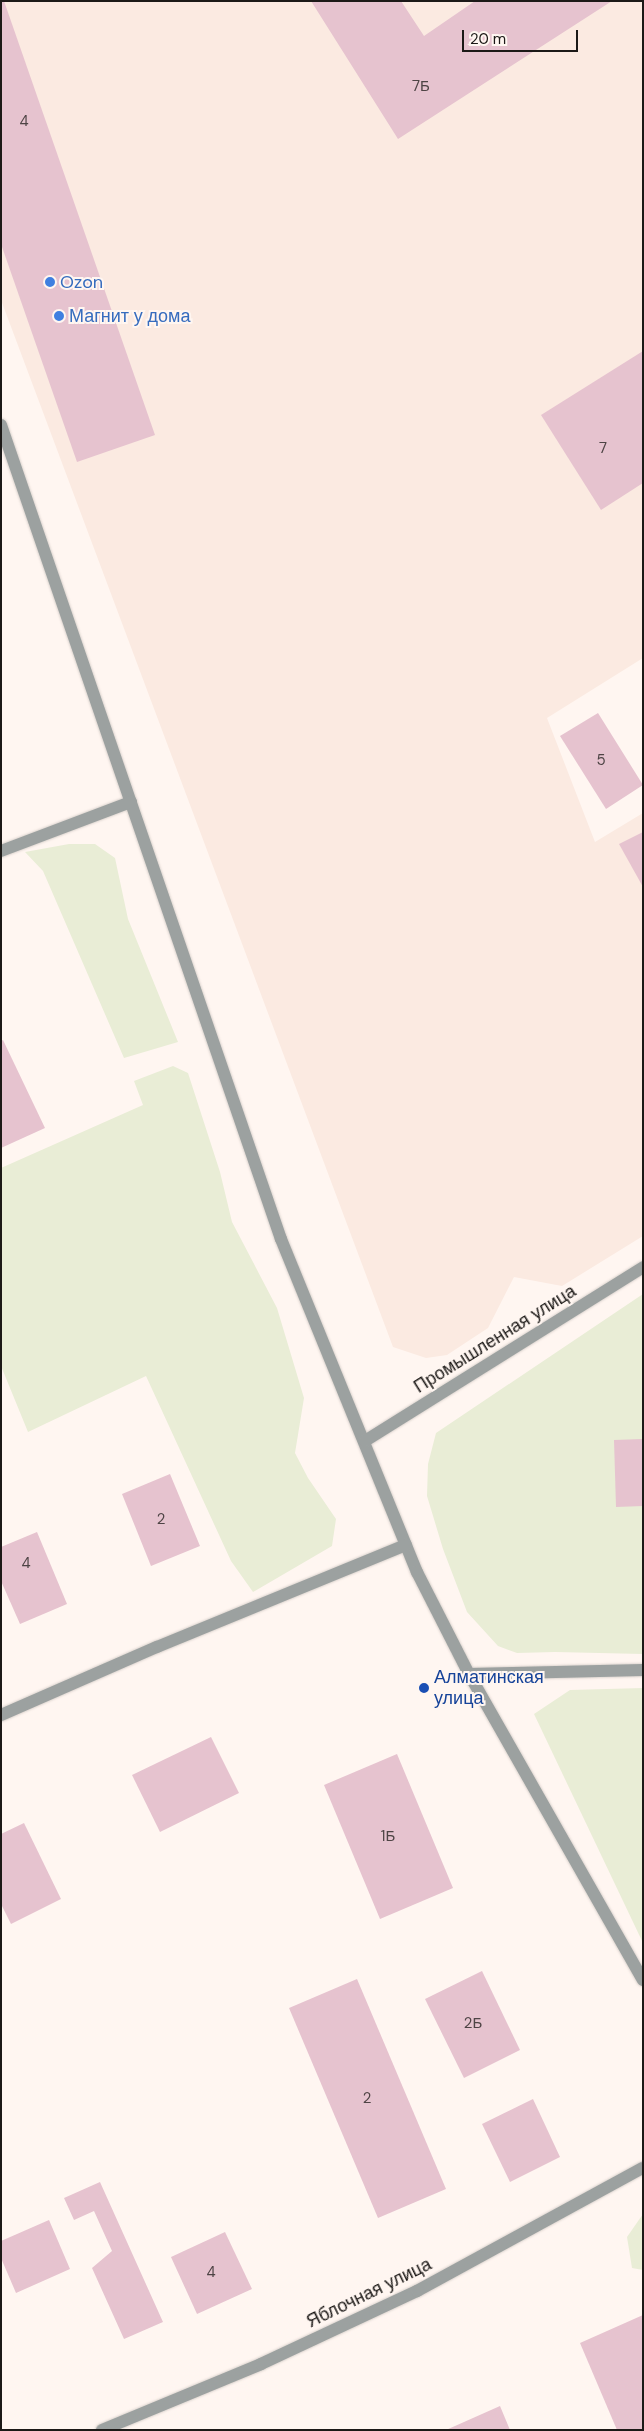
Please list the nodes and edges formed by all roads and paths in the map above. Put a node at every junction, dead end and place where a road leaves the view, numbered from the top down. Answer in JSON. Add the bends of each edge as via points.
{"nodes":[{"id":1,"x":1,"y":425,"type":"edge"},
{"id":2,"x":131,"y":802,"type":"junction"},
{"id":3,"x":1,"y":852,"type":"edge"},
{"id":4,"x":643,"y":1267,"type":"edge"},
{"id":5,"x":365,"y":1441,"type":"junction"},
{"id":6,"x":406,"y":1545,"type":"junction"},
{"id":7,"x":643,"y":1670,"type":"edge"},
{"id":8,"x":469,"y":1674,"type":"junction"},
{"id":9,"x":1,"y":1715,"type":"edge"},
{"id":10,"x":643,"y":1980,"type":"edge"},
{"id":11,"x":643,"y":2168,"type":"edge"},
{"id":12,"x":102,"y":2430,"type":"edge"}],
"edges":[{"from":1,"to":2,"type":"street"},
{"from":2,"to":3,"type":"street"},
{"from":2,"to":5,"type":"street","via":[[281,1239]]},
{"from":4,"to":5,"type":"street","name":"Промышленная улица"},
{"from":5,"to":6,"type":"street"},
{"from":6,"to":8,"type":"street"},
{"from":6,"to":9,"type":"street","via":[[156,1647]]},
{"from":7,"to":8,"type":"street"},
{"from":8,"to":10,"type":"street"},
{"from":11,"to":12,"type":"street","name":"Яблочная улица","via":[[417,2291],[261,2364]]}]}
